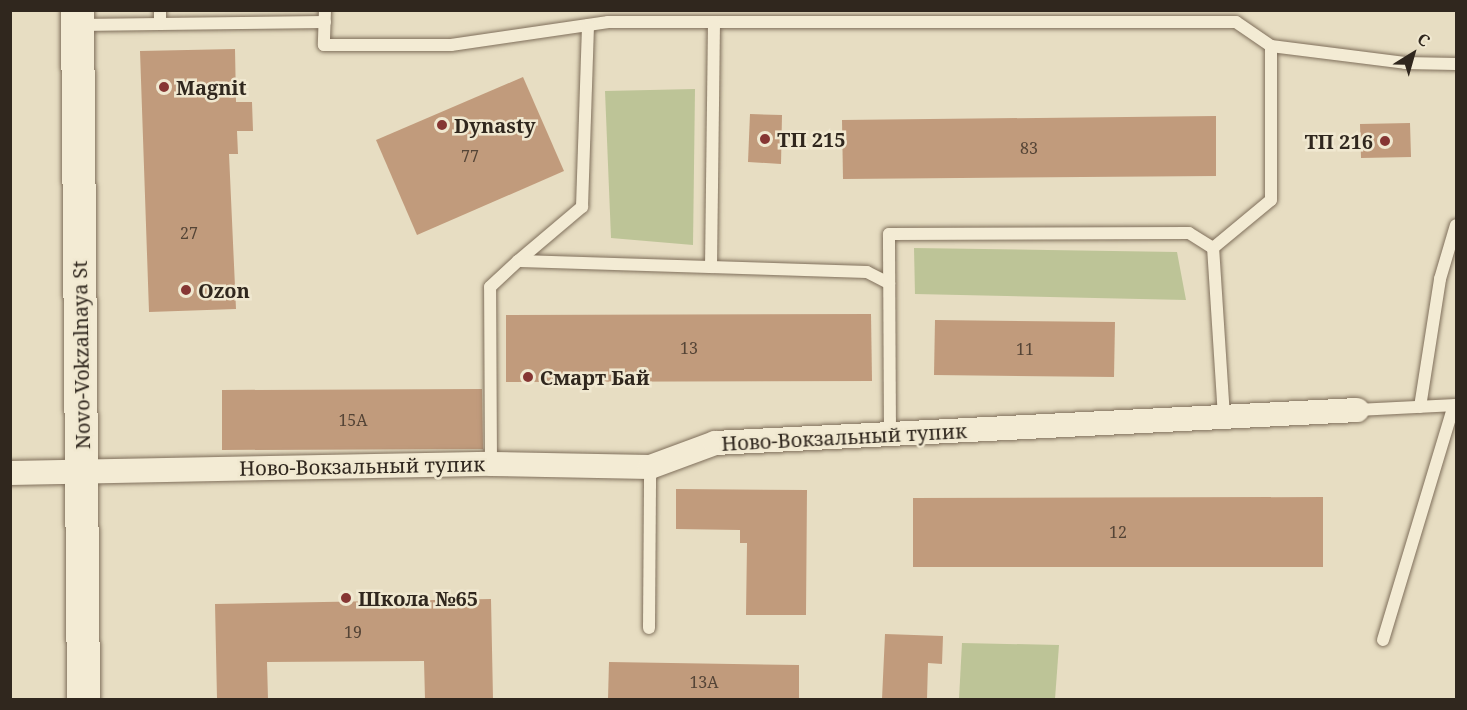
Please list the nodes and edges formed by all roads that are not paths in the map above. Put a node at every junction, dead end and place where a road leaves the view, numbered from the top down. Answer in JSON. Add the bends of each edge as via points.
{"nodes":[{"id":1,"x":325,"y":16,"type":"edge"},
{"id":2,"x":160,"y":17,"type":"edge"},
{"id":3,"x":77,"y":18,"type":"edge"},
{"id":4,"x":714,"y":22,"type":"junction"},
{"id":5,"x":588,"y":25,"type":"junction"},
{"id":6,"x":1271,"y":46,"type":"junction"},
{"id":7,"x":1456,"y":64,"type":"edge"},
{"id":8,"x":1456,"y":225,"type":"edge"},
{"id":9,"x":1213,"y":249,"type":"junction"},
{"id":10,"x":518,"y":261,"type":"junction"},
{"id":11,"x":711,"y":267,"type":"junction"},
{"id":12,"x":889,"y":282,"type":"junction"},
{"id":13,"x":1455,"y":405,"type":"edge"},
{"id":14,"x":1420,"y":407,"type":"junction"},
{"id":15,"x":1357,"y":410,"type":"joint"},
{"id":16,"x":1224,"y":417,"type":"junction"},
{"id":17,"x":890,"y":434,"type":"junction"},
{"id":18,"x":491,"y":464,"type":"junction"},
{"id":19,"x":650,"y":467,"type":"junction"},
{"id":20,"x":10,"y":473,"type":"edge"},
{"id":21,"x":83,"y":473,"type":"junction"},
{"id":22,"x":649,"y":628,"type":"dead end"},
{"id":23,"x":1383,"y":640,"type":"dead end"},
{"id":24,"x":83,"y":699,"type":"edge"}],
"edges":[{"from":1,"to":2,"type":"lane"},
{"from":1,"to":5,"type":"lane","via":[[324,45],[451,45]]},
{"from":2,"to":3,"type":"lane"},
{"from":3,"to":21,"type":"main road","name":"Novo-Vokzalnaya St"},
{"from":4,"to":5,"type":"lane"},
{"from":4,"to":6,"type":"lane","via":[[1236,22]]},
{"from":4,"to":11,"type":"lane"},
{"from":5,"to":10,"type":"lane","via":[[582,207]]},
{"from":6,"to":7,"type":"lane","via":[[1405,63]]},
{"from":6,"to":9,"type":"lane","via":[[1271,200]]},
{"from":8,"to":14,"type":"lane","via":[[1440,279]]},
{"from":9,"to":12,"type":"lane","via":[[1189,233],[889,234]]},
{"from":9,"to":16,"type":"lane"},
{"from":10,"to":11,"type":"lane"},
{"from":10,"to":18,"type":"lane","via":[[490,287]]},
{"from":11,"to":12,"type":"lane","via":[[867,272]]},
{"from":12,"to":17,"type":"lane"},
{"from":13,"to":14,"type":"lane"},
{"from":13,"to":23,"type":"lane"},
{"from":14,"to":15,"type":"lane"},
{"from":15,"to":16,"type":"street","name":"Ново-Вокзальный тупик"},
{"from":16,"to":17,"type":"street","name":"Ново-Вокзальный тупик"},
{"from":17,"to":19,"type":"street","name":"Ново-Вокзальный тупик","via":[[715,442]]},
{"from":18,"to":19,"type":"street","name":"Ново-Вокзальный тупик"},
{"from":18,"to":21,"type":"street","name":"Ново-Вокзальный тупик"},
{"from":19,"to":22,"type":"lane"},
{"from":20,"to":21,"type":"street","name":"Ново-Вокзальный тупик"},
{"from":21,"to":24,"type":"main road","name":"Novo-Vokzalnaya St"}]}
